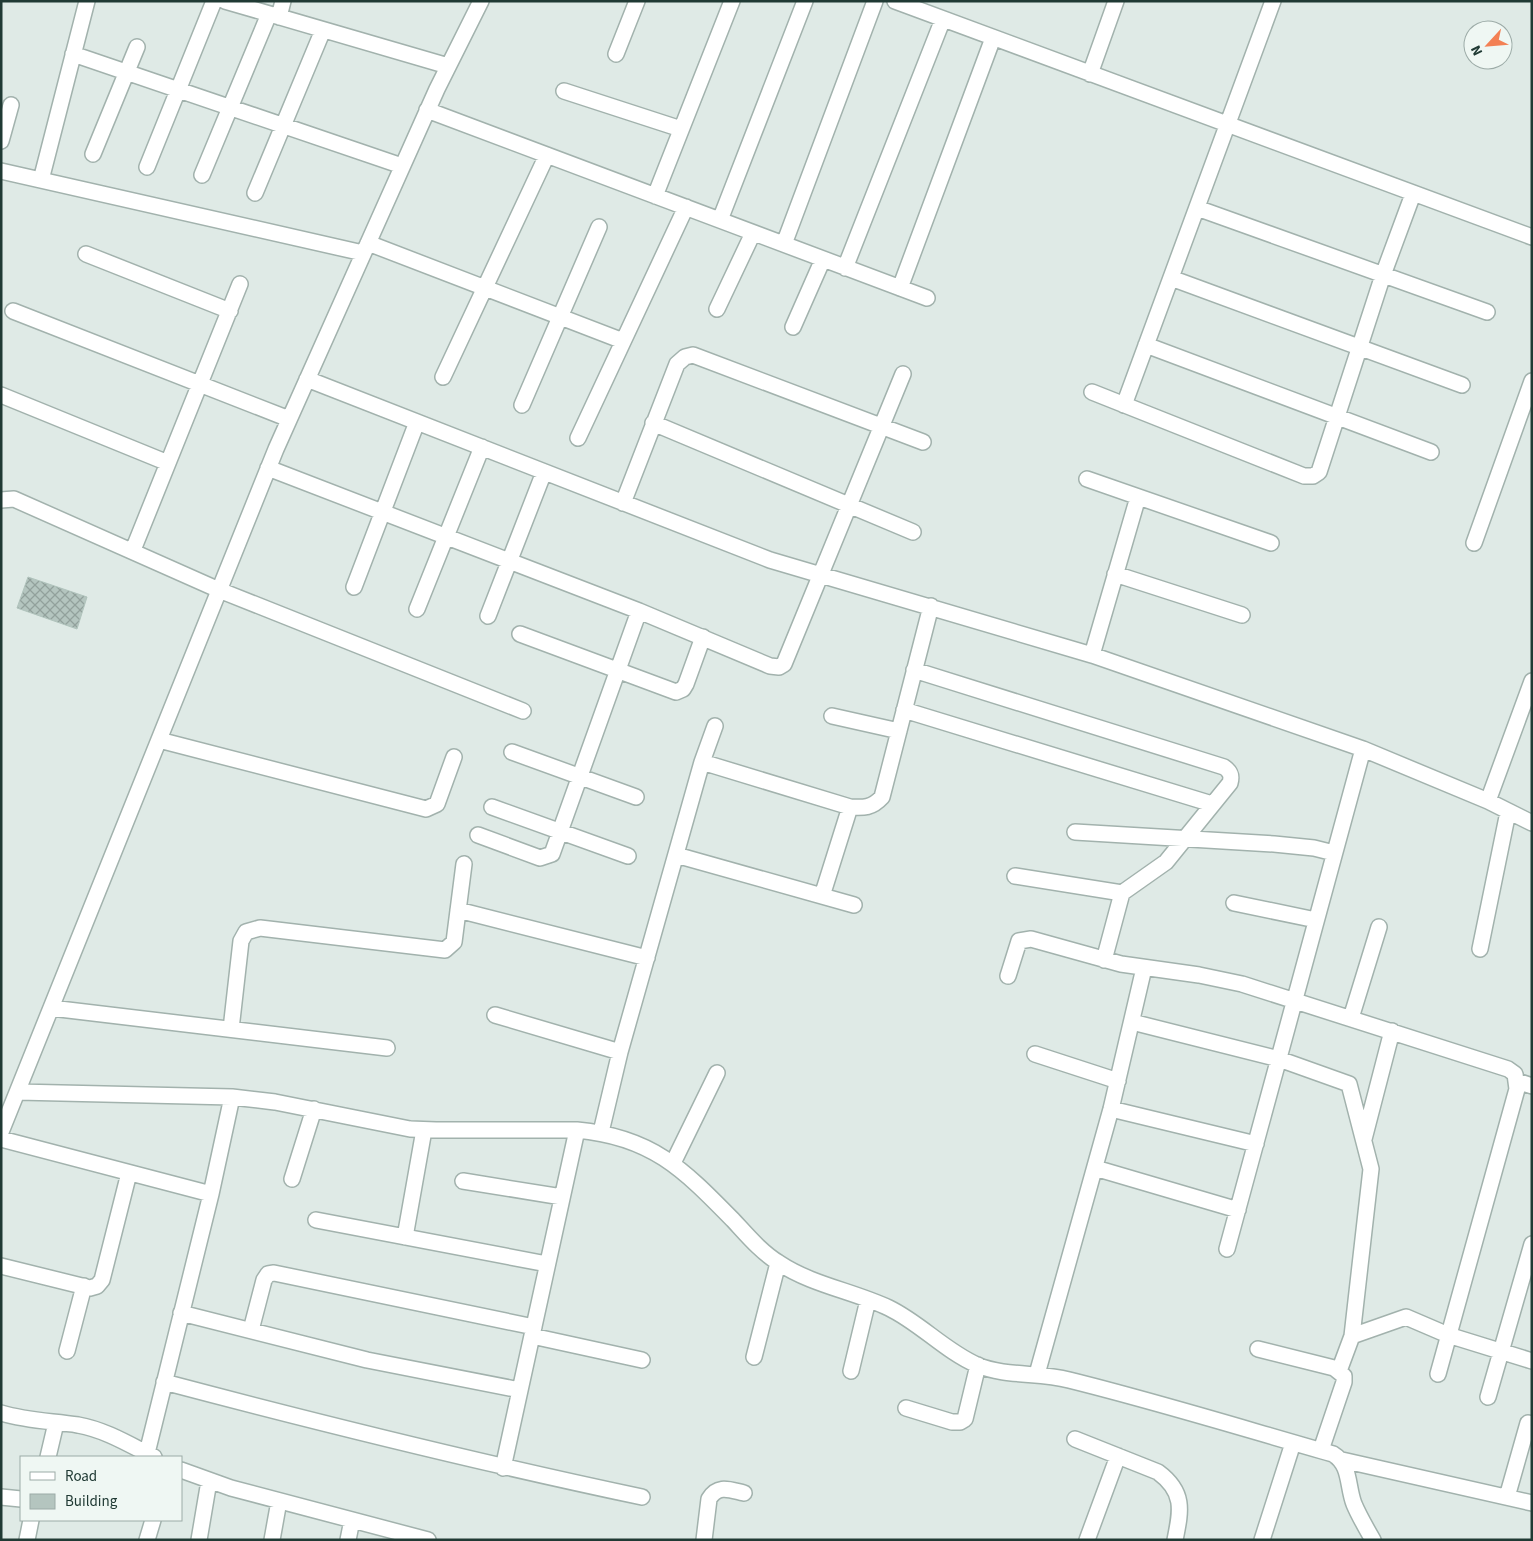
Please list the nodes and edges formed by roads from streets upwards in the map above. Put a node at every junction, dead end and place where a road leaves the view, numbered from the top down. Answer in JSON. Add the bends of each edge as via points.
{"nodes":[{"id":1,"x":87,"y":1,"type":"edge"},
{"id":2,"x":214,"y":1,"type":"edge"},
{"id":3,"x":225,"y":1,"type":"edge"},
{"id":4,"x":283,"y":1,"type":"edge"},
{"id":5,"x":481,"y":1,"type":"edge"},
{"id":6,"x":637,"y":1,"type":"edge"},
{"id":7,"x":732,"y":1,"type":"edge"},
{"id":8,"x":805,"y":1,"type":"edge"},
{"id":9,"x":876,"y":1,"type":"edge"},
{"id":10,"x":895,"y":1,"type":"edge"},
{"id":11,"x":1116,"y":1,"type":"edge"},
{"id":12,"x":1273,"y":1,"type":"edge"},
{"id":13,"x":274,"y":16,"type":"junction"},
{"id":14,"x":943,"y":19,"type":"junction"},
{"id":15,"x":323,"y":30,"type":"junction"},
{"id":16,"x":993,"y":38,"type":"junction"},
{"id":17,"x":137,"y":47,"type":"dead end"},
{"id":18,"x":73,"y":54,"type":"junction"},
{"id":19,"x":616,"y":54,"type":"dead end"},
{"id":20,"x":448,"y":66,"type":"junction"},
{"id":21,"x":126,"y":72,"type":"junction"},
{"id":22,"x":1090,"y":74,"type":"junction"},
{"id":23,"x":178,"y":90,"type":"junction"},
{"id":24,"x":564,"y":91,"type":"dead end"},
{"id":25,"x":10,"y":106,"type":"dead end"},
{"id":26,"x":230,"y":108,"type":"junction"},
{"id":27,"x":427,"y":110,"type":"junction"},
{"id":28,"x":1228,"y":125,"type":"junction"},
{"id":29,"x":283,"y":126,"type":"junction"},
{"id":30,"x":682,"y":129,"type":"junction"},
{"id":31,"x":1,"y":141,"type":"edge"},
{"id":32,"x":92,"y":154,"type":"dead end"},
{"id":33,"x":547,"y":155,"type":"junction"},
{"id":34,"x":402,"y":166,"type":"junction"},
{"id":35,"x":148,"y":167,"type":"dead end"},
{"id":36,"x":1,"y":171,"type":"edge"},
{"id":37,"x":202,"y":175,"type":"dead end"},
{"id":38,"x":41,"y":180,"type":"junction"},
{"id":39,"x":255,"y":193,"type":"dead end"},
{"id":40,"x":1413,"y":194,"type":"junction"},
{"id":41,"x":655,"y":196,"type":"junction"},
{"id":42,"x":686,"y":208,"type":"junction"},
{"id":43,"x":1197,"y":208,"type":"junction"},
{"id":44,"x":720,"y":220,"type":"junction"},
{"id":45,"x":599,"y":227,"type":"dead end"},
{"id":46,"x":753,"y":233,"type":"junction"},
{"id":47,"x":1532,"y":237,"type":"edge"},
{"id":48,"x":784,"y":244,"type":"junction"},
{"id":49,"x":366,"y":248,"type":"junction"},
{"id":50,"x":86,"y":254,"type":"dead end"},
{"id":51,"x":823,"y":259,"type":"junction"},
{"id":52,"x":846,"y":268,"type":"junction"},
{"id":53,"x":1383,"y":275,"type":"junction"},
{"id":54,"x":1171,"y":278,"type":"junction"},
{"id":55,"x":240,"y":284,"type":"dead end"},
{"id":56,"x":484,"y":288,"type":"junction"},
{"id":57,"x":900,"y":288,"type":"junction"},
{"id":58,"x":927,"y":298,"type":"dead end"},
{"id":59,"x":717,"y":309,"type":"dead end"},
{"id":60,"x":230,"y":310,"type":"junction"},
{"id":61,"x":13,"y":311,"type":"dead end"},
{"id":62,"x":1487,"y":312,"type":"dead end"},
{"id":63,"x":560,"y":318,"type":"junction"},
{"id":64,"x":793,"y":327,"type":"dead end"},
{"id":65,"x":623,"y":341,"type":"junction"},
{"id":66,"x":1146,"y":345,"type":"junction"},
{"id":67,"x":1360,"y":348,"type":"junction"},
{"id":68,"x":903,"y":374,"type":"dead end"},
{"id":69,"x":443,"y":377,"type":"dead end"},
{"id":70,"x":307,"y":379,"type":"junction"},
{"id":71,"x":1532,"y":381,"type":"edge"},
{"id":72,"x":200,"y":384,"type":"junction"},
{"id":73,"x":1462,"y":384,"type":"dead end"},
{"id":74,"x":1092,"y":392,"type":"dead end"},
{"id":75,"x":1,"y":395,"type":"edge"},
{"id":76,"x":522,"y":405,"type":"dead end"},
{"id":77,"x":1124,"y":405,"type":"junction"},
{"id":78,"x":1337,"y":416,"type":"junction"},
{"id":79,"x":289,"y":419,"type":"junction"},
{"id":80,"x":417,"y":422,"type":"junction"},
{"id":81,"x":654,"y":424,"type":"junction"},
{"id":82,"x":883,"y":426,"type":"junction"},
{"id":83,"x":578,"y":438,"type":"dead end"},
{"id":84,"x":923,"y":442,"type":"dead end"},
{"id":85,"x":482,"y":447,"type":"junction"},
{"id":86,"x":1431,"y":452,"type":"dead end"},
{"id":87,"x":168,"y":464,"type":"junction"},
{"id":88,"x":268,"y":468,"type":"junction"},
{"id":89,"x":544,"y":472,"type":"junction"},
{"id":90,"x":1087,"y":479,"type":"dead end"},
{"id":91,"x":1138,"y":497,"type":"junction"},
{"id":92,"x":1,"y":500,"type":"edge"},
{"id":93,"x":623,"y":503,"type":"junction"},
{"id":94,"x":849,"y":506,"type":"junction"},
{"id":95,"x":383,"y":512,"type":"junction"},
{"id":96,"x":913,"y":532,"type":"dead end"},
{"id":97,"x":446,"y":536,"type":"junction"},
{"id":98,"x":1272,"y":543,"type":"dead end"},
{"id":99,"x":1474,"y":543,"type":"dead end"},
{"id":100,"x":133,"y":550,"type":"junction"},
{"id":101,"x":510,"y":560,"type":"junction"},
{"id":102,"x":1115,"y":574,"type":"junction"},
{"id":103,"x":820,"y":575,"type":"junction"},
{"id":104,"x":354,"y":587,"type":"dead end"},
{"id":105,"x":219,"y":590,"type":"junction"},
{"id":106,"x":931,"y":606,"type":"junction"},
{"id":107,"x":417,"y":610,"type":"dead end"},
{"id":108,"x":639,"y":611,"type":"junction"},
{"id":109,"x":1242,"y":615,"type":"dead end"},
{"id":110,"x":488,"y":616,"type":"dead end"},
{"id":111,"x":520,"y":634,"type":"dead end"},
{"id":112,"x":703,"y":637,"type":"junction"},
{"id":113,"x":1092,"y":655,"type":"junction"},
{"id":114,"x":914,"y":670,"type":"junction"},
{"id":115,"x":619,"y":672,"type":"junction"},
{"id":116,"x":1532,"y":682,"type":"edge"},
{"id":117,"x":904,"y":710,"type":"junction"},
{"id":118,"x":523,"y":712,"type":"dead end"},
{"id":119,"x":832,"y":716,"type":"dead end"},
{"id":120,"x":715,"y":726,"type":"dead end"},
{"id":121,"x":899,"y":731,"type":"junction"},
{"id":122,"x":159,"y":740,"type":"junction"},
{"id":123,"x":1363,"y":749,"type":"junction"},
{"id":124,"x":512,"y":752,"type":"dead end"},
{"id":125,"x":454,"y":757,"type":"dead end"},
{"id":126,"x":702,"y":762,"type":"junction"},
{"id":127,"x":580,"y":777,"type":"junction"},
{"id":128,"x":636,"y":797,"type":"dead end"},
{"id":129,"x":1488,"y":801,"type":"junction"},
{"id":130,"x":1212,"y":804,"type":"junction"},
{"id":131,"x":492,"y":807,"type":"dead end"},
{"id":132,"x":850,"y":807,"type":"junction"},
{"id":133,"x":1508,"y":812,"type":"junction"},
{"id":134,"x":1532,"y":823,"type":"edge"},
{"id":135,"x":560,"y":831,"type":"junction"},
{"id":136,"x":1075,"y":832,"type":"dead end"},
{"id":137,"x":478,"y":835,"type":"dead end"},
{"id":138,"x":1185,"y":838,"type":"junction"},
{"id":139,"x":1334,"y":853,"type":"junction"},
{"id":140,"x":676,"y":855,"type":"junction"},
{"id":141,"x":628,"y":856,"type":"dead end"},
{"id":142,"x":464,"y":864,"type":"dead end"},
{"id":143,"x":1015,"y":876,"type":"dead end"},
{"id":144,"x":1122,"y":893,"type":"junction"},
{"id":145,"x":822,"y":896,"type":"junction"},
{"id":146,"x":1234,"y":903,"type":"dead end"},
{"id":147,"x":854,"y":906,"type":"dead end"},
{"id":148,"x":458,"y":910,"type":"junction"},
{"id":149,"x":1316,"y":920,"type":"junction"},
{"id":150,"x":1379,"y":927,"type":"dead end"},
{"id":151,"x":1480,"y":949,"type":"dead end"},
{"id":152,"x":647,"y":958,"type":"junction"},
{"id":153,"x":1104,"y":960,"type":"junction"},
{"id":154,"x":1144,"y":968,"type":"junction"},
{"id":155,"x":1008,"y":976,"type":"dead end"},
{"id":156,"x":1295,"y":999,"type":"junction"},
{"id":157,"x":51,"y":1008,"type":"junction"},
{"id":158,"x":496,"y":1015,"type":"dead end"},
{"id":159,"x":1351,"y":1018,"type":"junction"},
{"id":160,"x":1132,"y":1022,"type":"junction"},
{"id":161,"x":231,"y":1029,"type":"junction"},
{"id":162,"x":1392,"y":1031,"type":"junction"},
{"id":163,"x":387,"y":1048,"type":"dead end"},
{"id":164,"x":620,"y":1052,"type":"junction"},
{"id":165,"x":1035,"y":1054,"type":"dead end"},
{"id":166,"x":1279,"y":1059,"type":"junction"},
{"id":167,"x":717,"y":1073,"type":"dead end"},
{"id":168,"x":1517,"y":1080,"type":"junction"},
{"id":169,"x":1118,"y":1081,"type":"junction"},
{"id":170,"x":1532,"y":1086,"type":"edge"},
{"id":171,"x":18,"y":1092,"type":"junction"},
{"id":172,"x":232,"y":1097,"type":"junction"},
{"id":173,"x":314,"y":1109,"type":"junction"},
{"id":174,"x":1111,"y":1109,"type":"junction"},
{"id":175,"x":424,"y":1130,"type":"junction"},
{"id":176,"x":576,"y":1130,"type":"junction"},
{"id":177,"x":1,"y":1132,"type":"edge"},
{"id":178,"x":601,"y":1132,"type":"junction"},
{"id":179,"x":1,"y":1139,"type":"edge"},
{"id":180,"x":1363,"y":1140,"type":"junction"},
{"id":181,"x":1256,"y":1144,"type":"junction"},
{"id":182,"x":673,"y":1163,"type":"junction"},
{"id":183,"x":1095,"y":1168,"type":"junction"},
{"id":184,"x":129,"y":1172,"type":"junction"},
{"id":185,"x":292,"y":1179,"type":"dead end"},
{"id":186,"x":463,"y":1181,"type":"dead end"},
{"id":187,"x":211,"y":1194,"type":"junction"},
{"id":188,"x":562,"y":1197,"type":"junction"},
{"id":189,"x":1238,"y":1210,"type":"junction"},
{"id":190,"x":316,"y":1220,"type":"dead end"},
{"id":191,"x":405,"y":1237,"type":"junction"},
{"id":192,"x":1532,"y":1244,"type":"edge"},
{"id":193,"x":1228,"y":1249,"type":"dead end"},
{"id":194,"x":778,"y":1263,"type":"junction"},
{"id":195,"x":547,"y":1264,"type":"junction"},
{"id":196,"x":1,"y":1266,"type":"edge"},
{"id":197,"x":84,"y":1286,"type":"junction"},
{"id":198,"x":868,"y":1300,"type":"junction"},
{"id":199,"x":181,"y":1312,"type":"junction"},
{"id":200,"x":251,"y":1330,"type":"junction"},
{"id":201,"x":533,"y":1332,"type":"junction"},
{"id":202,"x":1448,"y":1335,"type":"junction"},
{"id":203,"x":1352,"y":1336,"type":"junction"},
{"id":204,"x":1258,"y":1349,"type":"dead end"},
{"id":205,"x":67,"y":1351,"type":"dead end"},
{"id":206,"x":1501,"y":1351,"type":"junction"},
{"id":207,"x":754,"y":1357,"type":"dead end"},
{"id":208,"x":642,"y":1360,"type":"dead end"},
{"id":209,"x":1532,"y":1360,"type":"edge"},
{"id":210,"x":978,"y":1365,"type":"junction"},
{"id":211,"x":851,"y":1371,"type":"dead end"},
{"id":212,"x":1339,"y":1371,"type":"junction"},
{"id":213,"x":1037,"y":1374,"type":"junction"},
{"id":214,"x":1438,"y":1374,"type":"dead end"},
{"id":215,"x":164,"y":1382,"type":"junction"},
{"id":216,"x":520,"y":1390,"type":"junction"},
{"id":217,"x":1488,"y":1397,"type":"dead end"},
{"id":218,"x":906,"y":1408,"type":"dead end"},
{"id":219,"x":1,"y":1413,"type":"edge"},
{"id":220,"x":56,"y":1423,"type":"junction"},
{"id":221,"x":1528,"y":1423,"type":"dead end"},
{"id":222,"x":1075,"y":1439,"type":"dead end"},
{"id":223,"x":1293,"y":1443,"type":"junction"},
{"id":224,"x":1321,"y":1450,"type":"junction"},
{"id":225,"x":150,"y":1455,"type":"edge"},
{"id":226,"x":48,"y":1456,"type":"edge"},
{"id":227,"x":1118,"y":1456,"type":"junction"},
{"id":228,"x":1342,"y":1460,"type":"junction"},
{"id":229,"x":503,"y":1468,"type":"junction"},
{"id":230,"x":182,"y":1470,"type":"edge"},
{"id":231,"x":209,"y":1481,"type":"junction"},
{"id":232,"x":744,"y":1494,"type":"dead end"},
{"id":233,"x":1,"y":1497,"type":"edge"},
{"id":234,"x":642,"y":1497,"type":"dead end"},
{"id":235,"x":1507,"y":1497,"type":"junction"},
{"id":236,"x":20,"y":1499,"type":"edge"},
{"id":237,"x":279,"y":1501,"type":"junction"},
{"id":238,"x":1532,"y":1503,"type":"edge"},
{"id":239,"x":352,"y":1520,"type":"junction"},
{"id":240,"x":31,"y":1521,"type":"edge"},
{"id":241,"x":154,"y":1521,"type":"edge"},
{"id":242,"x":27,"y":1540,"type":"edge"},
{"id":243,"x":147,"y":1540,"type":"edge"},
{"id":244,"x":199,"y":1540,"type":"edge"},
{"id":245,"x":272,"y":1540,"type":"edge"},
{"id":246,"x":348,"y":1540,"type":"edge"},
{"id":247,"x":427,"y":1540,"type":"edge"},
{"id":248,"x":704,"y":1540,"type":"edge"},
{"id":249,"x":1087,"y":1540,"type":"edge"},
{"id":250,"x":1175,"y":1540,"type":"edge"},
{"id":251,"x":1262,"y":1540,"type":"edge"},
{"id":252,"x":1373,"y":1540,"type":"edge"}],
"edges":[{"from":1,"to":18,"type":"street"},
{"from":2,"to":23,"type":"street"},
{"from":3,"to":13,"type":"street"},
{"from":4,"to":13,"type":"street"},
{"from":5,"to":20,"type":"street"},
{"from":6,"to":19,"type":"street"},
{"from":7,"to":30,"type":"street"},
{"from":8,"to":44,"type":"street"},
{"from":9,"to":48,"type":"street"},
{"from":10,"to":14,"type":"street"},
{"from":11,"to":22,"type":"street"},
{"from":12,"to":28,"type":"street"},
{"from":13,"to":15,"type":"street"},
{"from":13,"to":26,"type":"street"},
{"from":14,"to":16,"type":"street"},
{"from":14,"to":52,"type":"street"},
{"from":15,"to":20,"type":"street"},
{"from":15,"to":29,"type":"street"},
{"from":16,"to":22,"type":"street"},
{"from":16,"to":57,"type":"street"},
{"from":17,"to":21,"type":"street"},
{"from":18,"to":21,"type":"street"},
{"from":18,"to":38,"type":"street"},
{"from":20,"to":27,"type":"street"},
{"from":21,"to":23,"type":"street"},
{"from":21,"to":32,"type":"street"},
{"from":22,"to":28,"type":"street"},
{"from":23,"to":26,"type":"street"},
{"from":23,"to":35,"type":"street"},
{"from":24,"to":30,"type":"street"},
{"from":25,"to":31,"type":"street"},
{"from":26,"to":29,"type":"street"},
{"from":26,"to":37,"type":"street"},
{"from":27,"to":33,"type":"street"},
{"from":27,"to":34,"type":"street"},
{"from":28,"to":40,"type":"street"},
{"from":28,"to":43,"type":"street"},
{"from":29,"to":34,"type":"street"},
{"from":29,"to":39,"type":"street"},
{"from":30,"to":41,"type":"street"},
{"from":33,"to":41,"type":"street"},
{"from":33,"to":56,"type":"street"},
{"from":34,"to":49,"type":"street"},
{"from":36,"to":38,"type":"street"},
{"from":38,"to":49,"type":"street"},
{"from":40,"to":47,"type":"street"},
{"from":40,"to":53,"type":"street"},
{"from":41,"to":42,"type":"street"},
{"from":42,"to":44,"type":"street"},
{"from":42,"to":65,"type":"street"},
{"from":43,"to":53,"type":"street"},
{"from":43,"to":54,"type":"street"},
{"from":44,"to":46,"type":"street"},
{"from":45,"to":63,"type":"street"},
{"from":46,"to":48,"type":"street"},
{"from":46,"to":59,"type":"street"},
{"from":48,"to":51,"type":"street"},
{"from":49,"to":56,"type":"street"},
{"from":49,"to":70,"type":"street"},
{"from":50,"to":60,"type":"street"},
{"from":51,"to":52,"type":"street"},
{"from":51,"to":64,"type":"street"},
{"from":52,"to":57,"type":"street"},
{"from":53,"to":62,"type":"street"},
{"from":53,"to":67,"type":"street"},
{"from":54,"to":66,"type":"street"},
{"from":54,"to":67,"type":"street"},
{"from":55,"to":60,"type":"street"},
{"from":56,"to":63,"type":"street"},
{"from":56,"to":69,"type":"street"},
{"from":57,"to":58,"type":"street"},
{"from":60,"to":72,"type":"street"},
{"from":61,"to":72,"type":"street"},
{"from":63,"to":65,"type":"street"},
{"from":63,"to":76,"type":"street"},
{"from":65,"to":83,"type":"street"},
{"from":66,"to":77,"type":"street"},
{"from":66,"to":78,"type":"street"},
{"from":67,"to":73,"type":"street"},
{"from":67,"to":78,"type":"street"},
{"from":68,"to":82,"type":"street"},
{"from":70,"to":79,"type":"street"},
{"from":70,"to":80,"type":"street"},
{"from":71,"to":99,"type":"street"},
{"from":72,"to":79,"type":"street"},
{"from":72,"to":87,"type":"street"},
{"from":74,"to":77,"type":"street"},
{"from":75,"to":87,"type":"street"},
{"from":77,"to":78,"type":"street","via":[[1304,476],[1319,472]]},
{"from":78,"to":86,"type":"street"},
{"from":79,"to":88,"type":"street"},
{"from":80,"to":85,"type":"street"},
{"from":80,"to":95,"type":"street"},
{"from":81,"to":82,"type":"street","via":[[678,364],[693,355]]},
{"from":81,"to":93,"type":"street"},
{"from":81,"to":94,"type":"street"},
{"from":82,"to":84,"type":"street"},
{"from":82,"to":94,"type":"street"},
{"from":85,"to":89,"type":"street"},
{"from":85,"to":97,"type":"street"},
{"from":87,"to":100,"type":"street"},
{"from":88,"to":95,"type":"street"},
{"from":88,"to":105,"type":"street"},
{"from":89,"to":93,"type":"street"},
{"from":89,"to":101,"type":"street"},
{"from":90,"to":91,"type":"street"},
{"from":91,"to":98,"type":"street"},
{"from":91,"to":102,"type":"street"},
{"from":92,"to":100,"type":"street","via":[[14,499]]},
{"from":93,"to":103,"type":"street","via":[[770,560]]},
{"from":94,"to":96,"type":"street"},
{"from":94,"to":103,"type":"street"},
{"from":95,"to":97,"type":"street"},
{"from":95,"to":104,"type":"street"},
{"from":97,"to":101,"type":"street"},
{"from":97,"to":107,"type":"street"},
{"from":100,"to":105,"type":"street"},
{"from":101,"to":108,"type":"street"},
{"from":101,"to":110,"type":"street"},
{"from":102,"to":109,"type":"street"},
{"from":102,"to":113,"type":"street"},
{"from":103,"to":106,"type":"street"},
{"from":103,"to":112,"type":"street","via":[[788,659],[779,667]]},
{"from":105,"to":118,"type":"street"},
{"from":105,"to":122,"type":"street"},
{"from":106,"to":113,"type":"street"},
{"from":106,"to":114,"type":"street"},
{"from":108,"to":112,"type":"street"},
{"from":108,"to":115,"type":"street"},
{"from":111,"to":115,"type":"street"},
{"from":112,"to":115,"type":"street","via":[[683,689],[676,692]]},
{"from":113,"to":123,"type":"street"},
{"from":114,"to":117,"type":"street"},
{"from":114,"to":130,"type":"street","via":[[1224,767],[1232,778]]},
{"from":115,"to":127,"type":"street"},
{"from":116,"to":129,"type":"street"},
{"from":117,"to":121,"type":"street"},
{"from":117,"to":130,"type":"street"},
{"from":119,"to":121,"type":"street"},
{"from":120,"to":126,"type":"street"},
{"from":121,"to":132,"type":"street","via":[[882,797],[866,808]]},
{"from":122,"to":125,"type":"street","via":[[426,809],[436,804]]},
{"from":122,"to":157,"type":"street"},
{"from":123,"to":129,"type":"street"},
{"from":123,"to":139,"type":"street"},
{"from":124,"to":127,"type":"street"},
{"from":126,"to":132,"type":"street"},
{"from":126,"to":140,"type":"street"},
{"from":127,"to":128,"type":"street"},
{"from":127,"to":135,"type":"street"},
{"from":129,"to":133,"type":"street"},
{"from":130,"to":138,"type":"street"},
{"from":131,"to":135,"type":"street"},
{"from":132,"to":145,"type":"street"},
{"from":133,"to":134,"type":"street"},
{"from":133,"to":151,"type":"street"},
{"from":135,"to":137,"type":"street","via":[[552,854],[540,858]]},
{"from":135,"to":141,"type":"street"},
{"from":136,"to":138,"type":"street"},
{"from":138,"to":139,"type":"street","via":[[1297,846]]},
{"from":138,"to":144,"type":"street","via":[[1166,862]]},
{"from":139,"to":149,"type":"street"},
{"from":140,"to":145,"type":"street"},
{"from":140,"to":152,"type":"street"},
{"from":142,"to":148,"type":"street"},
{"from":143,"to":144,"type":"street"},
{"from":144,"to":153,"type":"street"},
{"from":145,"to":147,"type":"street"},
{"from":146,"to":149,"type":"street"},
{"from":148,"to":152,"type":"street"},
{"from":148,"to":161,"type":"street","via":[[454,942],[445,950],[253,928],[241,941]]},
{"from":149,"to":156,"type":"street"},
{"from":150,"to":159,"type":"street"},
{"from":152,"to":164,"type":"street"},
{"from":153,"to":154,"type":"street"},
{"from":153,"to":155,"type":"street","via":[[1024,939],[1016,946]]},
{"from":154,"to":156,"type":"street","via":[[1220,979]]},
{"from":154,"to":160,"type":"street"},
{"from":156,"to":159,"type":"street"},
{"from":156,"to":166,"type":"street"},
{"from":157,"to":161,"type":"street"},
{"from":157,"to":171,"type":"street"},
{"from":158,"to":164,"type":"street"},
{"from":159,"to":162,"type":"street"},
{"from":160,"to":166,"type":"street"},
{"from":160,"to":169,"type":"street"},
{"from":161,"to":163,"type":"street"},
{"from":162,"to":168,"type":"street","via":[[1508,1069]]},
{"from":162,"to":180,"type":"street"},
{"from":164,"to":178,"type":"street"},
{"from":165,"to":169,"type":"street"},
{"from":166,"to":180,"type":"street","via":[[1349,1084]]},
{"from":166,"to":181,"type":"street"},
{"from":167,"to":182,"type":"street"},
{"from":168,"to":170,"type":"street"},
{"from":168,"to":202,"type":"street"},
{"from":169,"to":174,"type":"street"},
{"from":171,"to":172,"type":"street"},
{"from":171,"to":177,"type":"street"},
{"from":172,"to":173,"type":"street"},
{"from":172,"to":187,"type":"street"},
{"from":173,"to":175,"type":"street"},
{"from":173,"to":185,"type":"street"},
{"from":174,"to":181,"type":"street"},
{"from":174,"to":183,"type":"street"},
{"from":175,"to":176,"type":"street"},
{"from":175,"to":191,"type":"street"},
{"from":176,"to":178,"type":"street"},
{"from":176,"to":188,"type":"street"},
{"from":178,"to":182,"type":"street","via":[[648,1148]]},
{"from":179,"to":184,"type":"street"},
{"from":180,"to":203,"type":"street","via":[[1371,1169]]},
{"from":181,"to":189,"type":"street"},
{"from":182,"to":194,"type":"street"},
{"from":183,"to":189,"type":"street"},
{"from":183,"to":213,"type":"street"},
{"from":184,"to":187,"type":"street"},
{"from":184,"to":197,"type":"street","via":[[102,1280],[97,1286]]},
{"from":186,"to":188,"type":"street"},
{"from":187,"to":199,"type":"street"},
{"from":188,"to":195,"type":"street"},
{"from":189,"to":193,"type":"street"},
{"from":190,"to":191,"type":"street"},
{"from":191,"to":195,"type":"street"},
{"from":192,"to":206,"type":"street"},
{"from":194,"to":198,"type":"street"},
{"from":194,"to":207,"type":"street"},
{"from":195,"to":201,"type":"street"},
{"from":196,"to":197,"type":"street"},
{"from":197,"to":205,"type":"street"},
{"from":198,"to":210,"type":"street","via":[[906,1318]]},
{"from":198,"to":211,"type":"street"},
{"from":199,"to":200,"type":"street"},
{"from":199,"to":215,"type":"street"},
{"from":200,"to":201,"type":"street","via":[[264,1280],[268,1274],[274,1273]]},
{"from":200,"to":216,"type":"street","via":[[366,1360]]},
{"from":201,"to":208,"type":"street"},
{"from":201,"to":216,"type":"street"},
{"from":202,"to":203,"type":"street","via":[[1406,1317]]},
{"from":202,"to":206,"type":"street"},
{"from":202,"to":214,"type":"street"},
{"from":203,"to":212,"type":"street"},
{"from":204,"to":212,"type":"street"},
{"from":206,"to":209,"type":"street"},
{"from":206,"to":217,"type":"street"},
{"from":210,"to":213,"type":"street","via":[[1001,1372]]},
{"from":210,"to":218,"type":"street","via":[[965,1420],[952,1422]]},
{"from":212,"to":224,"type":"street","via":[[1344,1382]]},
{"from":213,"to":223,"type":"street","via":[[1068,1379]]},
{"from":215,"to":225,"type":"street"},
{"from":215,"to":229,"type":"street"},
{"from":216,"to":229,"type":"street"},
{"from":219,"to":220,"type":"street","via":[[30,1421]]},
{"from":220,"to":225,"type":"street","via":[[99,1430]]},
{"from":220,"to":226,"type":"street"},
{"from":221,"to":235,"type":"street"},
{"from":222,"to":227,"type":"street"},
{"from":223,"to":224,"type":"street"},
{"from":223,"to":251,"type":"street"},
{"from":224,"to":228,"type":"street"},
{"from":227,"to":249,"type":"street"},
{"from":227,"to":250,"type":"street","via":[[1158,1472],[1176,1490],[1181,1513]]},
{"from":228,"to":235,"type":"street"},
{"from":228,"to":252,"type":"street","via":[[1348,1472],[1354,1504]]},
{"from":229,"to":234,"type":"street"},
{"from":230,"to":231,"type":"street"},
{"from":231,"to":237,"type":"street"},
{"from":231,"to":244,"type":"street"},
{"from":232,"to":248,"type":"street","via":[[724,1489],[712,1494]]},
{"from":233,"to":236,"type":"street"},
{"from":235,"to":238,"type":"street"},
{"from":237,"to":239,"type":"street"},
{"from":237,"to":245,"type":"street"},
{"from":239,"to":246,"type":"street"},
{"from":239,"to":247,"type":"street"},
{"from":240,"to":242,"type":"street"},
{"from":241,"to":243,"type":"street"}]}
